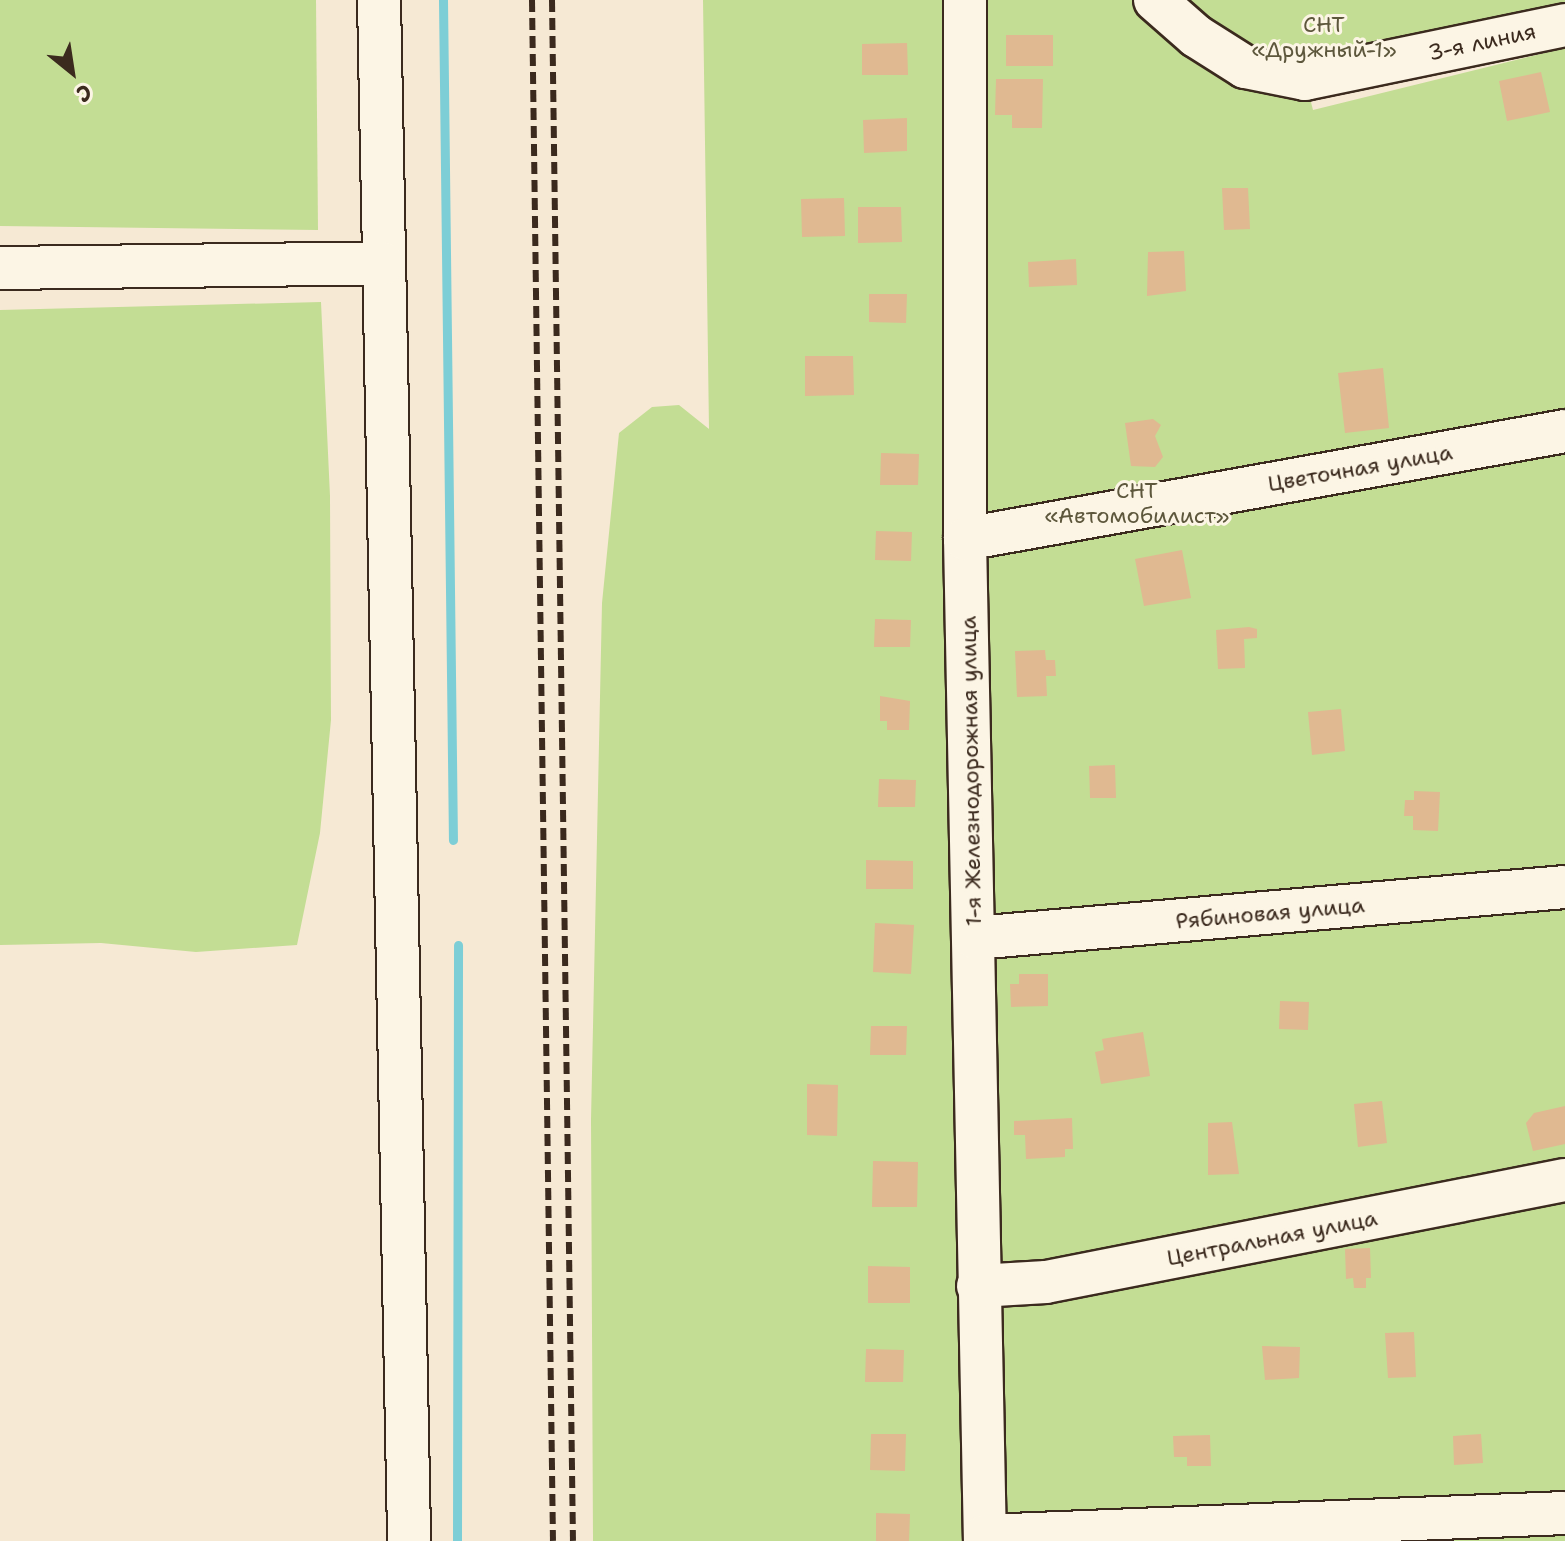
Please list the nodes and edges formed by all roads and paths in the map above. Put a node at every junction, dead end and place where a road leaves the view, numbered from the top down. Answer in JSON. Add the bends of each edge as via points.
{"nodes":[{"id":1,"x":379,"y":0,"type":"edge"},
{"id":2,"x":965,"y":0,"type":"edge"},
{"id":3,"x":1155,"y":0,"type":"edge"},
{"id":4,"x":1565,"y":25,"type":"edge"},
{"id":5,"x":383,"y":263,"type":"junction"},
{"id":6,"x":0,"y":268,"type":"edge"},
{"id":7,"x":1565,"y":431,"type":"edge"},
{"id":8,"x":965,"y":539,"type":"junction"},
{"id":9,"x":1565,"y":887,"type":"edge"},
{"id":10,"x":975,"y":938,"type":"junction"},
{"id":11,"x":1565,"y":1180,"type":"edge"},
{"id":12,"x":978,"y":1286,"type":"junction"},
{"id":13,"x":1565,"y":1513,"type":"edge"},
{"id":14,"x":985,"y":1539,"type":"edge"},
{"id":15,"x":409,"y":1541,"type":"edge"}],
"edges":[{"from":1,"to":5,"type":"street"},
{"from":2,"to":8,"type":"street","name":"1-я Железнодорожная улица"},
{"from":3,"to":4,"type":"street","name":"3-я линия","via":[[1196,36],[1245,67],[1305,79]]},
{"from":5,"to":6,"type":"street"},
{"from":5,"to":15,"type":"street"},
{"from":7,"to":8,"type":"street","name":"Цветочная улица"},
{"from":8,"to":10,"type":"street","name":"1-я Железнодорожная улица"},
{"from":9,"to":10,"type":"street","name":"Рябиновая улица"},
{"from":10,"to":12,"type":"street","name":"1-я Железнодорожная улица"},
{"from":11,"to":12,"type":"street","name":"Центральная улица","via":[[1046,1282]]},
{"from":12,"to":14,"type":"street","name":"1-я Железнодорожная улица"},
{"from":13,"to":14,"type":"street"}]}
